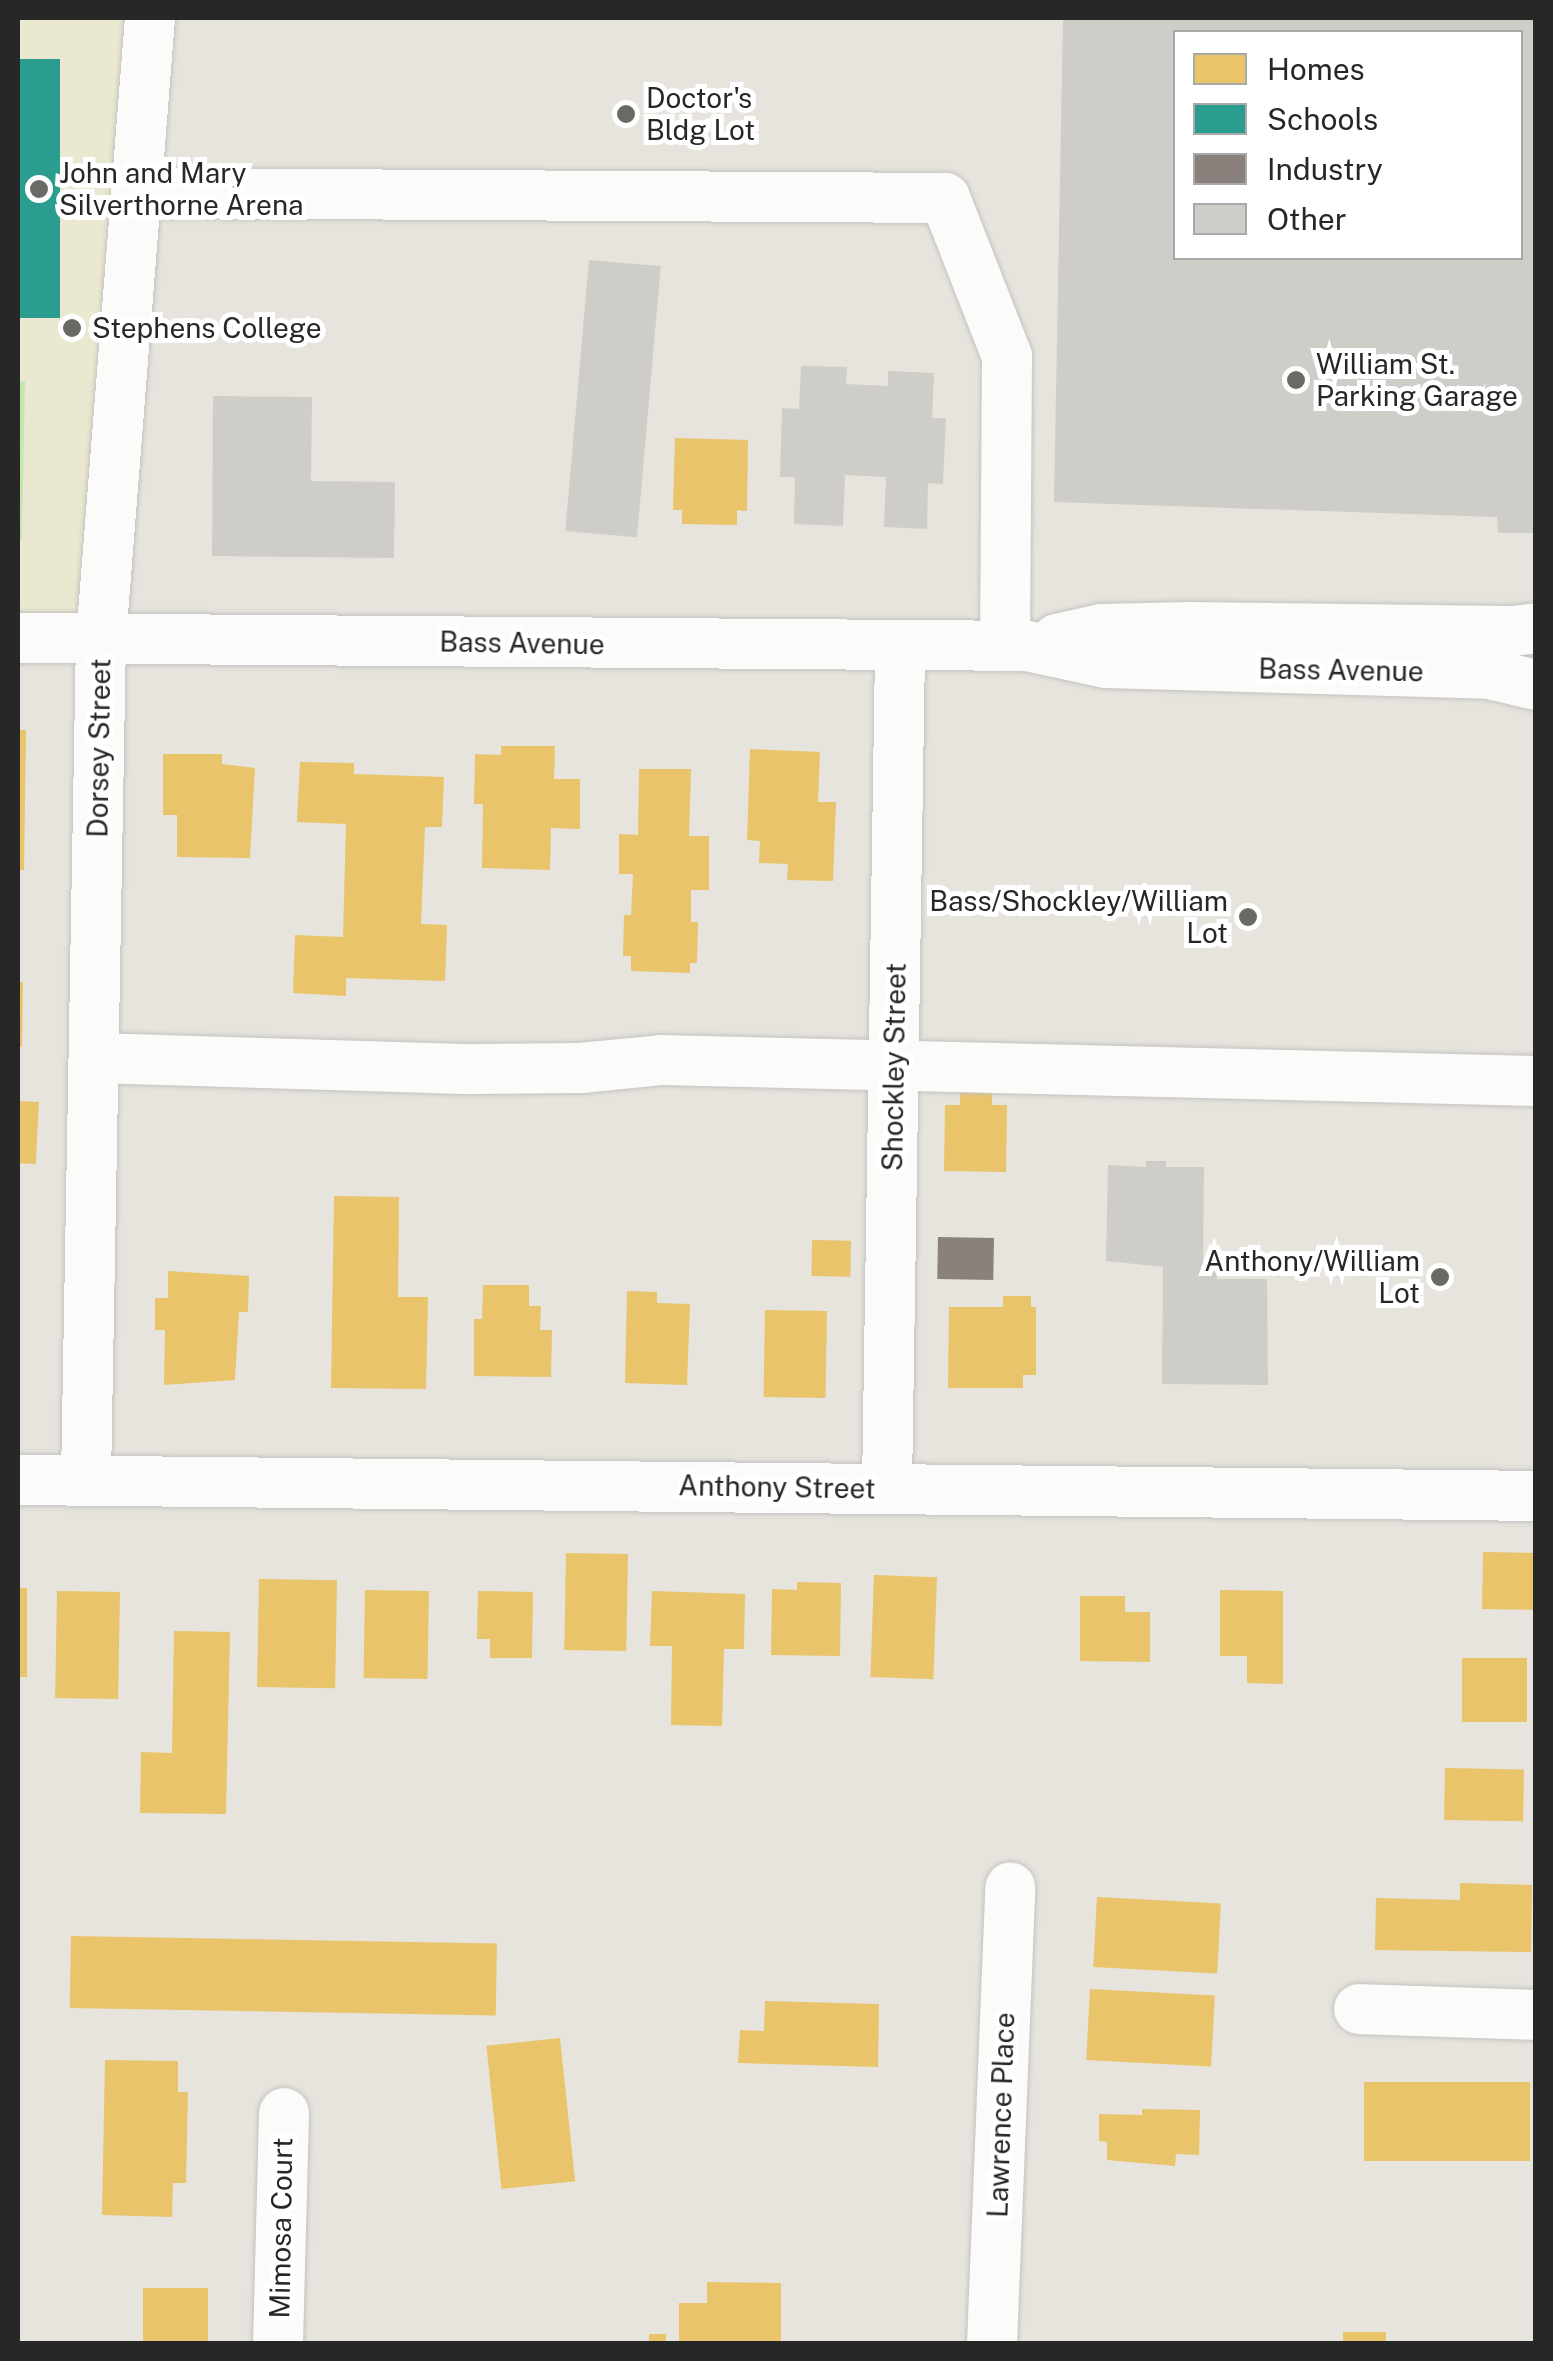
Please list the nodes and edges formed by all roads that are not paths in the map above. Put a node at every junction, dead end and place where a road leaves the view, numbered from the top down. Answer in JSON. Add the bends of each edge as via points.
{"nodes":[{"id":1,"x":150,"y":18,"type":"edge"},
{"id":2,"x":136,"y":194,"type":"junction"},
{"id":3,"x":1536,"y":628,"type":"edge"},
{"id":4,"x":18,"y":638,"type":"edge"},
{"id":5,"x":101,"y":639,"type":"junction"},
{"id":6,"x":1016,"y":646,"type":"junction"},
{"id":7,"x":900,"y":647,"type":"junction"},
{"id":8,"x":1536,"y":685,"type":"edge"},
{"id":9,"x":94,"y":1058,"type":"junction"},
{"id":10,"x":894,"y":1069,"type":"junction"},
{"id":11,"x":1536,"y":1081,"type":"edge"},
{"id":12,"x":18,"y":1480,"type":"edge"},
{"id":13,"x":86,"y":1480,"type":"junction"},
{"id":14,"x":887,"y":1488,"type":"junction"},
{"id":15,"x":1536,"y":1496,"type":"edge"},
{"id":16,"x":1010,"y":1887,"type":"dead end"},
{"id":17,"x":1359,"y":2010,"type":"dead end"},
{"id":18,"x":1536,"y":2015,"type":"edge"},
{"id":19,"x":284,"y":2113,"type":"dead end"},
{"id":20,"x":278,"y":2344,"type":"edge"},
{"id":21,"x":992,"y":2344,"type":"edge"}],
"edges":[{"from":1,"to":2,"type":"street","name":"Dorsey Street"},
{"from":2,"to":5,"type":"street","name":"Dorsey Street"},
{"from":2,"to":6,"type":"street","via":[[944,198],[1007,356]]},
{"from":3,"to":6,"type":"street","name":"Bass Avenue","via":[[1100,629]]},
{"from":4,"to":5,"type":"street","name":"Bass Avenue"},
{"from":5,"to":7,"type":"street","name":"Bass Avenue"},
{"from":5,"to":9,"type":"street","name":"Dorsey Street"},
{"from":6,"to":7,"type":"street","name":"Bass Avenue"},
{"from":6,"to":8,"type":"street","name":"Bass Avenue","via":[[1106,663],[1489,674]]},
{"from":7,"to":10,"type":"street","name":"Shockley Street"},
{"from":9,"to":10,"type":"street","via":[[473,1069],[661,1060]]},
{"from":9,"to":13,"type":"street","name":"Dorsey Street"},
{"from":10,"to":11,"type":"street"},
{"from":10,"to":14,"type":"street","name":"Shockley Street"},
{"from":12,"to":13,"type":"street","name":"Anthony Street"},
{"from":13,"to":14,"type":"street","name":"Anthony Street"},
{"from":14,"to":15,"type":"street","name":"Anthony Street"},
{"from":16,"to":21,"type":"street","name":"Lawrence Place"},
{"from":17,"to":18,"type":"street"},
{"from":19,"to":20,"type":"street","name":"Mimosa Court"}]}
